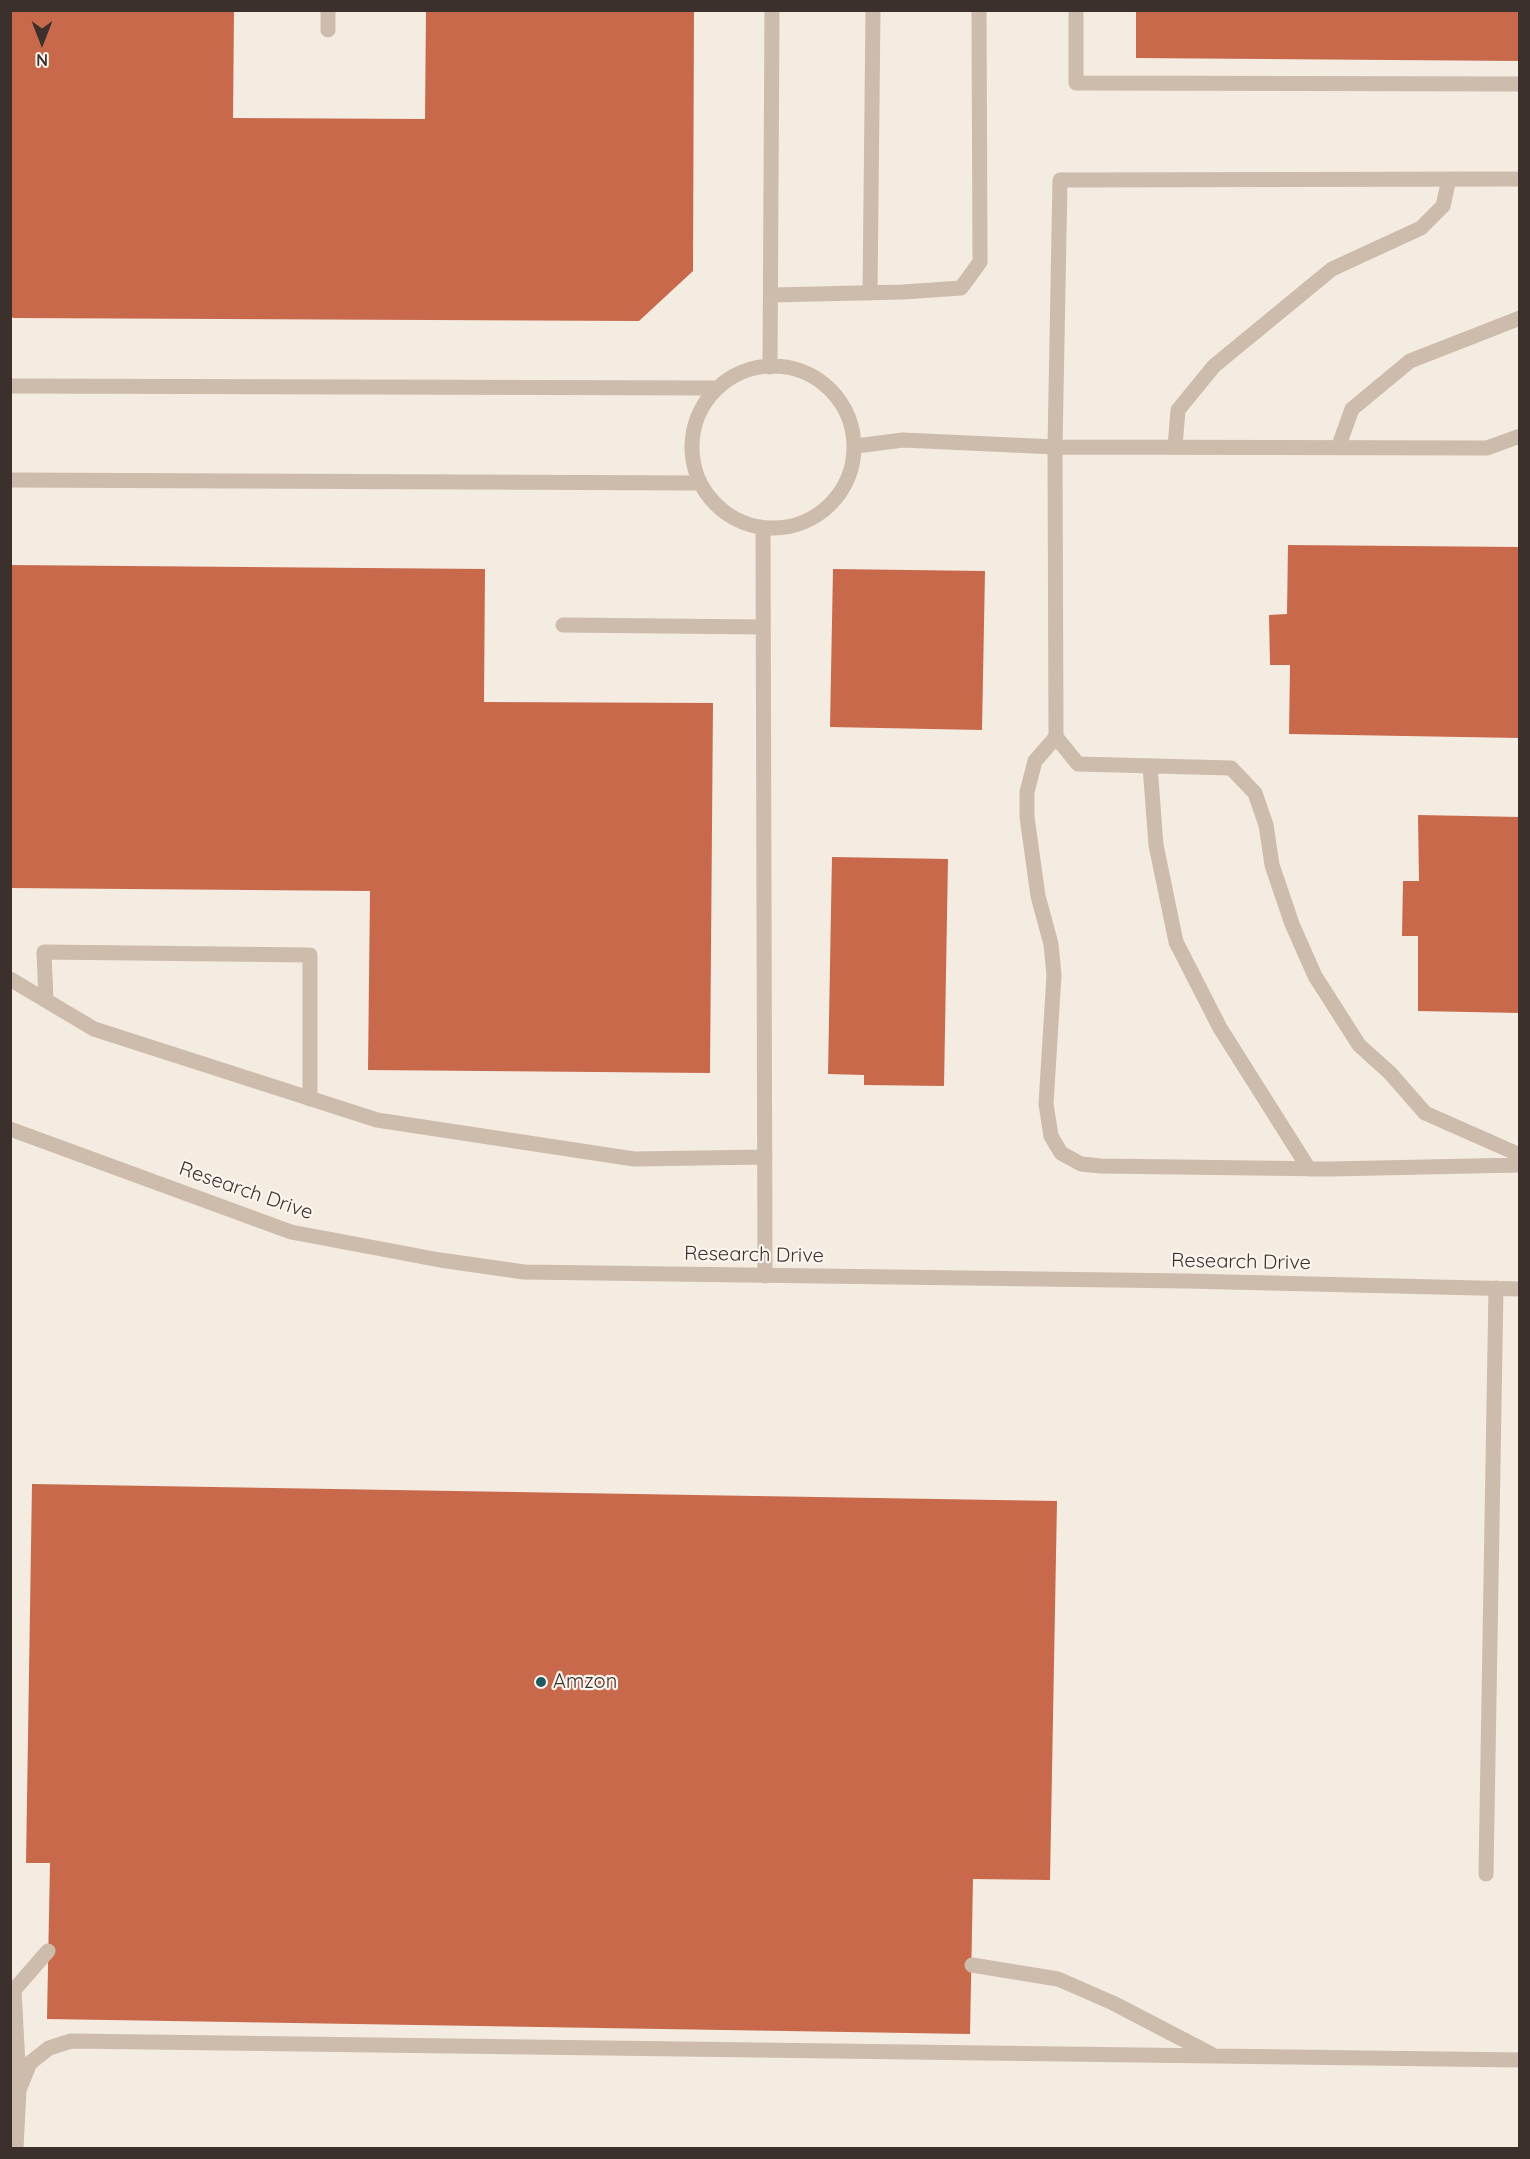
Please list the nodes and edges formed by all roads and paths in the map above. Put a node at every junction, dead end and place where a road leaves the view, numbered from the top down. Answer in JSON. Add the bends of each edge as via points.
{"nodes":[{"id":1,"x":328,"y":10,"type":"edge"},
{"id":2,"x":772,"y":10,"type":"edge"},
{"id":3,"x":873,"y":10,"type":"edge"},
{"id":4,"x":980,"y":10,"type":"edge"},
{"id":5,"x":1076,"y":10,"type":"edge"},
{"id":6,"x":328,"y":30,"type":"dead end"},
{"id":7,"x":1520,"y":84,"type":"edge"},
{"id":8,"x":1449,"y":179,"type":"junction"},
{"id":9,"x":1520,"y":179,"type":"edge"},
{"id":10,"x":870,"y":293,"type":"junction"},
{"id":11,"x":771,"y":296,"type":"junction"},
{"id":12,"x":1520,"y":318,"type":"edge"},
{"id":13,"x":770,"y":367,"type":"junction"},
{"id":14,"x":10,"y":386,"type":"edge"},
{"id":15,"x":716,"y":388,"type":"junction"},
{"id":16,"x":1520,"y":436,"type":"edge"},
{"id":17,"x":856,"y":446,"type":"junction"},
{"id":18,"x":1055,"y":447,"type":"junction"},
{"id":19,"x":1175,"y":447,"type":"junction"},
{"id":20,"x":1338,"y":448,"type":"junction"},
{"id":21,"x":10,"y":480,"type":"edge"},
{"id":22,"x":699,"y":483,"type":"junction"},
{"id":23,"x":763,"y":528,"type":"junction"},
{"id":24,"x":563,"y":625,"type":"dead end"},
{"id":25,"x":763,"y":627,"type":"junction"},
{"id":26,"x":1056,"y":737,"type":"junction"},
{"id":27,"x":1150,"y":766,"type":"junction"},
{"id":28,"x":10,"y":979,"type":"edge"},
{"id":29,"x":46,"y":1000,"type":"junction"},
{"id":30,"x":310,"y":1099,"type":"junction"},
{"id":31,"x":10,"y":1129,"type":"edge"},
{"id":32,"x":1520,"y":1155,"type":"edge"},
{"id":33,"x":765,"y":1157,"type":"junction"},
{"id":34,"x":1520,"y":1165,"type":"edge"},
{"id":35,"x":1309,"y":1169,"type":"junction"},
{"id":36,"x":765,"y":1276,"type":"junction"},
{"id":37,"x":1496,"y":1288,"type":"junction"},
{"id":38,"x":1520,"y":1289,"type":"edge"},
{"id":39,"x":1486,"y":1874,"type":"dead end"},
{"id":40,"x":48,"y":1951,"type":"dead end"},
{"id":41,"x":972,"y":1965,"type":"dead end"},
{"id":42,"x":1215,"y":2056,"type":"junction"},
{"id":43,"x":1520,"y":2060,"type":"edge"},
{"id":44,"x":19,"y":2090,"type":"junction"},
{"id":45,"x":16,"y":2148,"type":"edge"}],
"edges":[{"from":1,"to":6,"type":"street"},
{"from":2,"to":11,"type":"street"},
{"from":3,"to":10,"type":"street"},
{"from":4,"to":10,"type":"street","via":[[980,262],[961,288]]},
{"from":5,"to":7,"type":"street","via":[[1076,83]]},
{"from":8,"to":9,"type":"street"},
{"from":8,"to":18,"type":"street","via":[[1060,180]]},
{"from":8,"to":19,"type":"street","via":[[1443,206],[1421,228],[1332,269],[1214,366],[1178,410]]},
{"from":10,"to":11,"type":"street"},
{"from":11,"to":13,"type":"street"},
{"from":12,"to":20,"type":"street","via":[[1410,361],[1352,409]]},
{"from":13,"to":15,"type":"street","via":[[738,374]]},
{"from":13,"to":17,"type":"street","via":[[788,367],[814,376],[836,394],[850,418]]},
{"from":14,"to":15,"type":"street"},
{"from":15,"to":22,"type":"street","via":[[701,409],[693,433],[692,458]]},
{"from":16,"to":20,"type":"street","via":[[1487,448]]},
{"from":17,"to":18,"type":"street","via":[[903,440]]},
{"from":17,"to":23,"type":"street","via":[[852,473],[838,498],[817,516],[791,527]]},
{"from":18,"to":19,"type":"street"},
{"from":18,"to":26,"type":"street"},
{"from":19,"to":20,"type":"street"},
{"from":21,"to":22,"type":"street"},
{"from":22,"to":23,"type":"street","via":[[714,504],[736,521]]},
{"from":23,"to":25,"type":"street"},
{"from":24,"to":25,"type":"street"},
{"from":25,"to":33,"type":"street"},
{"from":26,"to":27,"type":"street","via":[[1078,764]]},
{"from":26,"to":35,"type":"street","via":[[1035,761],[1027,792],[1027,816],[1038,896],[1051,944],[1046,1104],[1051,1136],[1060,1153],[1081,1164],[1101,1166]]},
{"from":27,"to":32,"type":"street","via":[[1231,768],[1255,793],[1266,825],[1272,865],[1292,924],[1316,976],[1359,1045],[1425,1113]]},
{"from":27,"to":35,"type":"street","via":[[1156,845],[1176,942],[1220,1028]]},
{"from":28,"to":29,"type":"street"},
{"from":29,"to":30,"type":"street","via":[[94,1029]]},
{"from":29,"to":30,"type":"street","via":[[44,952],[309,955]]},
{"from":30,"to":33,"type":"street","via":[[377,1120],[634,1159]]},
{"from":31,"to":36,"type":"street","name":"Research Drive","via":[[291,1232],[524,1272]]},
{"from":33,"to":36,"type":"street"},
{"from":34,"to":35,"type":"street"},
{"from":36,"to":37,"type":"street","name":"Research Drive"},
{"from":37,"to":38,"type":"street","name":"Research Drive"},
{"from":37,"to":39,"type":"street"},
{"from":40,"to":44,"type":"street","via":[[14,1990]]},
{"from":41,"to":42,"type":"street","via":[[1058,1979]]},
{"from":42,"to":43,"type":"street"},
{"from":42,"to":44,"type":"street","via":[[71,2041],[49,2049],[30,2063]]},
{"from":44,"to":45,"type":"street"}]}
